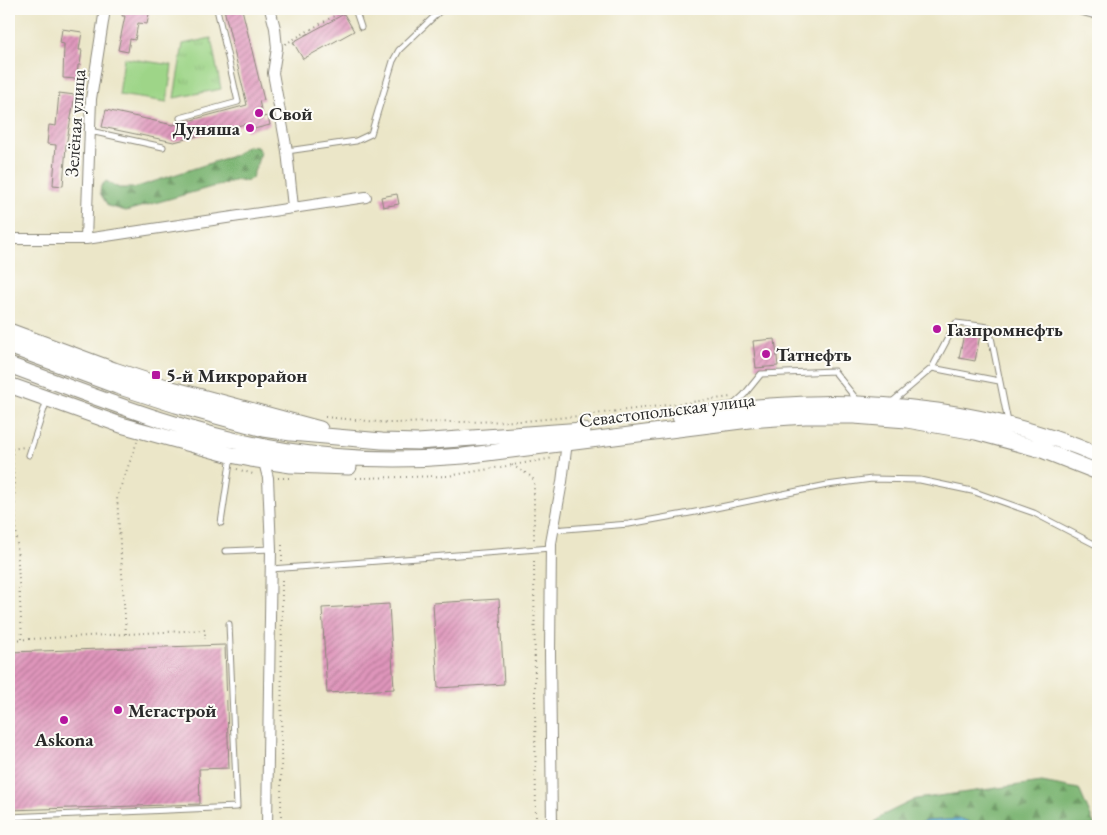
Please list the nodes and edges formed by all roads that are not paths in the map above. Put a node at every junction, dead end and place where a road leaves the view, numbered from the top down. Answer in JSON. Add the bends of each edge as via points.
{"nodes":[{"id":1,"x":105,"y":9,"type":"edge"},
{"id":2,"x":217,"y":9,"type":"edge"},
{"id":3,"x":270,"y":9,"type":"edge"},
{"id":4,"x":355,"y":9,"type":"edge"},
{"id":5,"x":442,"y":9,"type":"edge"},
{"id":6,"x":1079,"y":9,"type":"edge"},
{"id":7,"x":1098,"y":14,"type":"edge"},
{"id":8,"x":361,"y":27,"type":"dead end"},
{"id":9,"x":180,"y":118,"type":"dead end"},
{"id":10,"x":90,"y":131,"type":"junction"},
{"id":11,"x":163,"y":147,"type":"dead end"},
{"id":12,"x":287,"y":151,"type":"junction"},
{"id":13,"x":366,"y":197,"type":"dead end"},
{"id":14,"x":293,"y":207,"type":"junction"},
{"id":15,"x":9,"y":239,"type":"edge"},
{"id":16,"x":86,"y":239,"type":"junction"},
{"id":17,"x":9,"y":331,"type":"edge"},
{"id":18,"x":9,"y":346,"type":"edge"},
{"id":19,"x":9,"y":365,"type":"edge"},
{"id":20,"x":932,"y":368,"type":"junction"},
{"id":21,"x":999,"y":382,"type":"junction"},
{"id":22,"x":9,"y":385,"type":"edge"},
{"id":23,"x":47,"y":400,"type":"junction"},
{"id":24,"x":860,"y":404,"type":"junction"},
{"id":25,"x":886,"y":407,"type":"junction"},
{"id":26,"x":727,"y":411,"type":"junction"},
{"id":27,"x":1008,"y":425,"type":"junction"},
{"id":28,"x":390,"y":442,"type":"junction"},
{"id":29,"x":567,"y":442,"type":"junction"},
{"id":30,"x":232,"y":447,"type":"junction"},
{"id":31,"x":29,"y":455,"type":"dead end"},
{"id":32,"x":1098,"y":455,"type":"edge"},
{"id":33,"x":392,"y":459,"type":"junction"},
{"id":34,"x":264,"y":462,"type":"junction"},
{"id":35,"x":1098,"y":472,"type":"edge"},
{"id":36,"x":221,"y":522,"type":"dead end"},
{"id":37,"x":553,"y":530,"type":"junction"},
{"id":38,"x":1098,"y":546,"type":"edge"},
{"id":39,"x":551,"y":548,"type":"junction"},
{"id":40,"x":271,"y":549,"type":"junction"},
{"id":41,"x":225,"y":551,"type":"dead end"},
{"id":42,"x":270,"y":569,"type":"junction"},
{"id":43,"x":229,"y":624,"type":"dead end"},
{"id":44,"x":9,"y":817,"type":"edge"},
{"id":45,"x":267,"y":826,"type":"edge"},
{"id":46,"x":552,"y":826,"type":"edge"}],
"edges":[{"from":1,"to":10,"type":"street","name":"Зелёная улица","via":[[91,99]]},
{"from":2,"to":9,"type":"lane","via":[[238,102]]},
{"from":3,"to":12,"type":"street","via":[[277,48],[273,73]]},
{"from":4,"to":8,"type":"lane"},
{"from":5,"to":12,"type":"lane","via":[[393,61],[371,134],[356,141]]},
{"from":6,"to":7,"type":"street"},
{"from":10,"to":11,"type":"lane"},
{"from":10,"to":16,"type":"street","name":"Зелёная улица"},
{"from":12,"to":14,"type":"street"},
{"from":13,"to":14,"type":"street"},
{"from":14,"to":16,"type":"street"},
{"from":15,"to":16,"type":"street"},
{"from":17,"to":28,"type":"main road","via":[[172,389],[323,430],[370,434]]},
{"from":18,"to":28,"type":"main road","name":"Севастопольская улица","via":[[116,386],[237,422],[291,433]]},
{"from":19,"to":30,"type":"main road","via":[[192,429]]},
{"from":20,"to":21,"type":"lane"},
{"from":20,"to":21,"type":"lane","via":[[956,323],[989,327]]},
{"from":20,"to":25,"type":"lane"},
{"from":21,"to":27,"type":"lane"},
{"from":22,"to":23,"type":"main road"},
{"from":23,"to":30,"type":"main road","via":[[121,425]]},
{"from":23,"to":31,"type":"lane"},
{"from":24,"to":25,"type":"main road","name":"Севастопольская улица"},
{"from":24,"to":26,"type":"main road","name":"Севастопольская улица","via":[[770,406]]},
{"from":24,"to":26,"type":"lane","via":[[834,371],[761,374]]},
{"from":25,"to":27,"type":"main road","name":"Севастопольская улица","via":[[934,410]]},
{"from":26,"to":28,"type":"main road","name":"Севастопольская улица","via":[[565,432]]},
{"from":27,"to":32,"type":"main road","name":"Севастопольская улица"},
{"from":29,"to":33,"type":"main road","name":"Севастопольская улица","via":[[462,456]]},
{"from":29,"to":35,"type":"main road","name":"Севастопольская улица","via":[[749,420],[854,416],[907,420],[976,432],[1042,450]]},
{"from":29,"to":37,"type":"street"},
{"from":30,"to":33,"type":"main road","name":"Севастопольская улица"},
{"from":30,"to":34,"type":"main road"},
{"from":30,"to":36,"type":"lane"},
{"from":33,"to":34,"type":"main road","via":[[379,466],[367,467]]},
{"from":34,"to":40,"type":"street","via":[[268,478]]},
{"from":37,"to":38,"type":"lane","via":[[629,524],[827,485],[872,479],[920,480],[972,491],[1034,513]]},
{"from":37,"to":39,"type":"street"},
{"from":39,"to":42,"type":"lane"},
{"from":39,"to":46,"type":"street"},
{"from":40,"to":41,"type":"lane"},
{"from":40,"to":42,"type":"street"},
{"from":42,"to":45,"type":"street"},
{"from":43,"to":44,"type":"lane","via":[[237,807]]}]}
